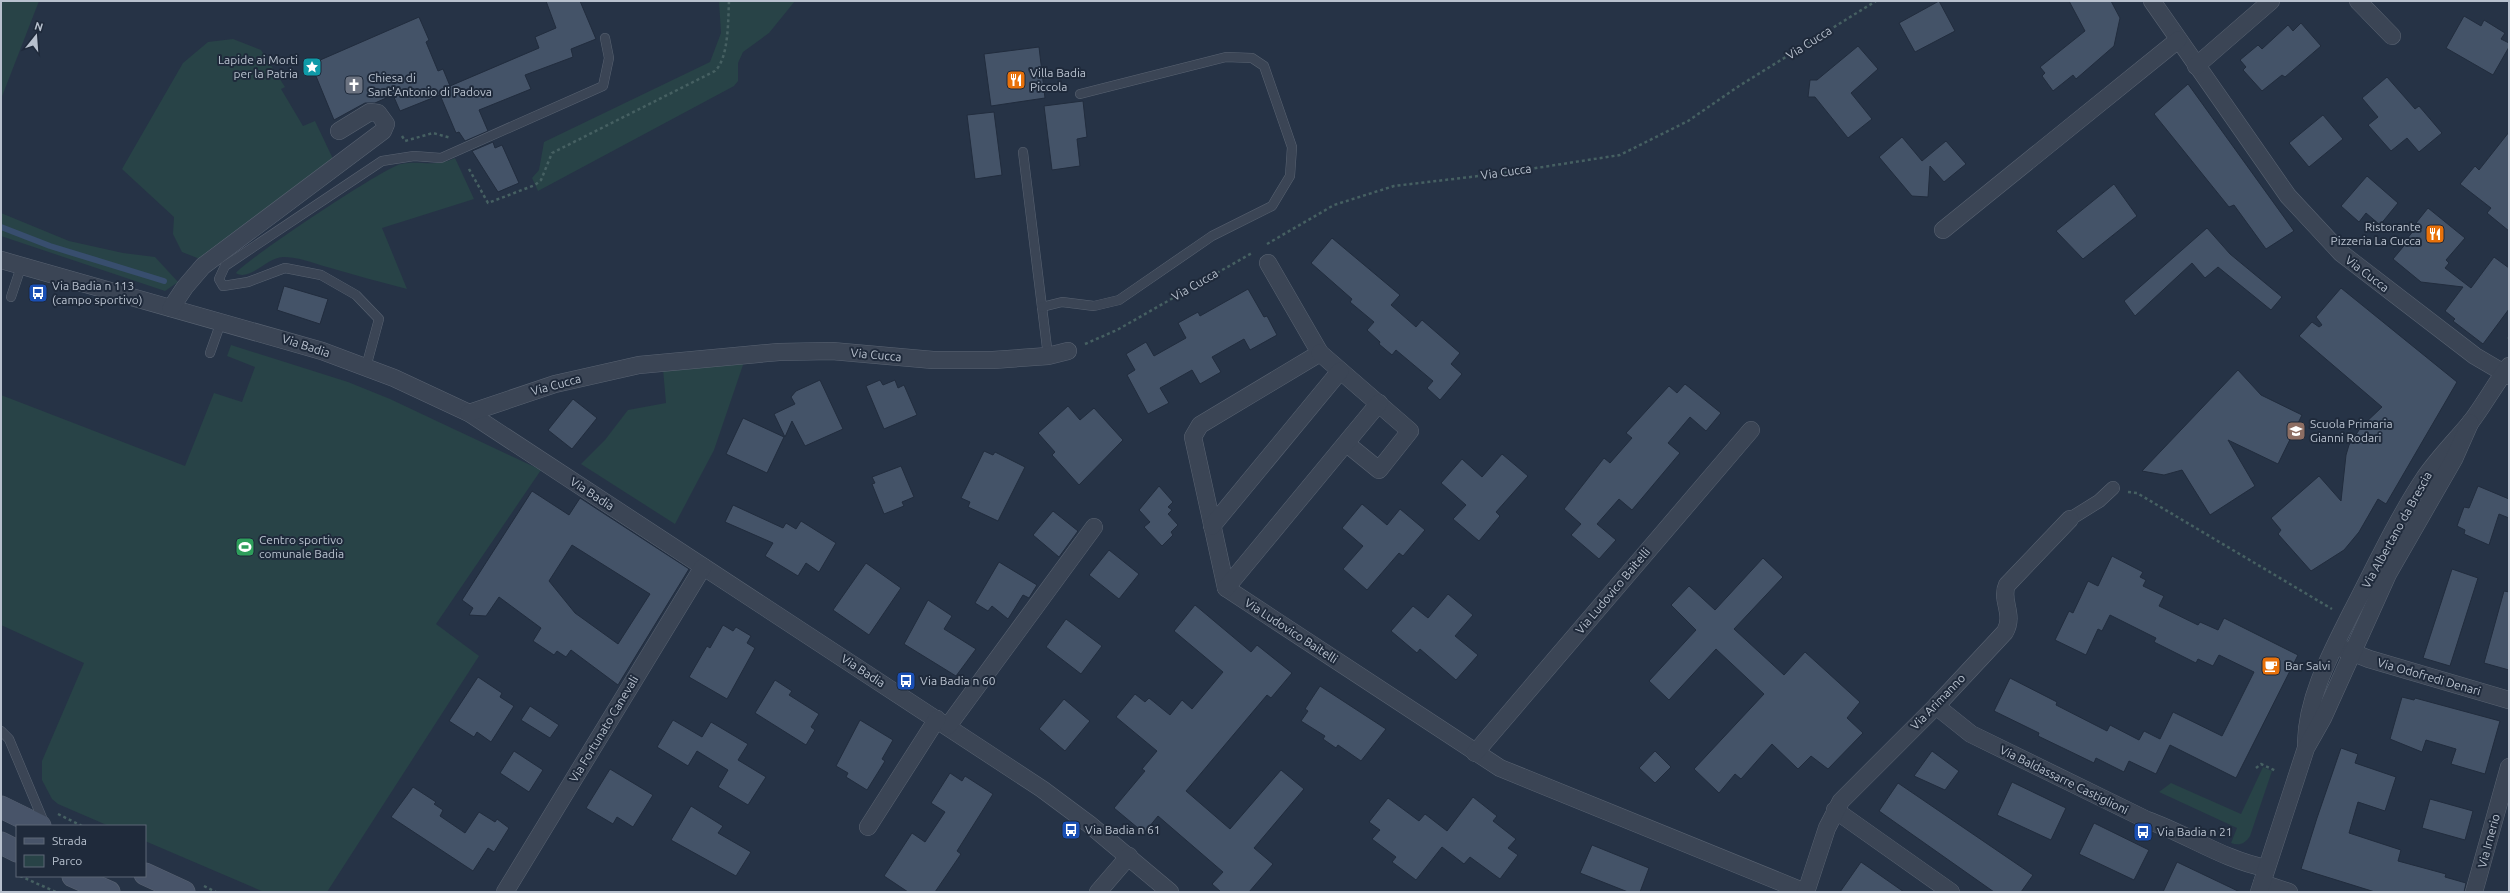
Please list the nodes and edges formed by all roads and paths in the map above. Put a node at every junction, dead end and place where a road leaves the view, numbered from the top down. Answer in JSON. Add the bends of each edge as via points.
{"nodes":[{"id":1,"x":729,"y":1,"type":"edge"},
{"id":2,"x":1876,"y":1,"type":"edge"},
{"id":3,"x":2152,"y":1,"type":"edge"},
{"id":4,"x":2271,"y":1,"type":"edge"},
{"id":5,"x":2358,"y":1,"type":"edge"},
{"id":6,"x":2392,"y":36,"type":"dead end"},
{"id":7,"x":605,"y":38,"type":"dead end"},
{"id":8,"x":2178,"y":40,"type":"junction"},
{"id":9,"x":2196,"y":66,"type":"junction"},
{"id":10,"x":1080,"y":94,"type":"dead end"},
{"id":11,"x":339,"y":131,"type":"dead end"},
{"id":12,"x":403,"y":137,"type":"dead end"},
{"id":13,"x":454,"y":141,"type":"dead end"},
{"id":14,"x":1023,"y":152,"type":"dead end"},
{"id":15,"x":469,"y":169,"type":"dead end"},
{"id":16,"x":1943,"y":230,"type":"dead end"},
{"id":17,"x":1263,"y":253,"type":"junction"},
{"id":18,"x":1,"y":260,"type":"edge"},
{"id":19,"x":21,"y":267,"type":"junction"},
{"id":20,"x":11,"y":297,"type":"dead end"},
{"id":21,"x":1042,"y":307,"type":"junction"},
{"id":22,"x":171,"y":308,"type":"junction"},
{"id":23,"x":221,"y":322,"type":"junction"},
{"id":24,"x":1068,"y":351,"type":"joint"},
{"id":25,"x":210,"y":353,"type":"dead end"},
{"id":26,"x":1320,"y":353,"type":"junction"},
{"id":27,"x":1048,"y":356,"type":"junction"},
{"id":28,"x":366,"y":367,"type":"junction"},
{"id":29,"x":1340,"y":371,"type":"junction"},
{"id":30,"x":2507,"y":371,"type":"edge"},
{"id":31,"x":1379,"y":403,"type":"junction"},
{"id":32,"x":469,"y":413,"type":"junction"},
{"id":33,"x":1751,"y":430,"type":"dead end"},
{"id":34,"x":1347,"y":444,"type":"junction"},
{"id":35,"x":2112,"y":489,"type":"joint"},
{"id":36,"x":2070,"y":519,"type":"joint"},
{"id":37,"x":1212,"y":526,"type":"junction"},
{"id":38,"x":1094,"y":527,"type":"dead end"},
{"id":39,"x":703,"y":567,"type":"junction"},
{"id":40,"x":1226,"y":588,"type":"junction"},
{"id":41,"x":2340,"y":613,"type":"dead end"},
{"id":42,"x":2343,"y":649,"type":"junction"},
{"id":43,"x":2509,"y":700,"type":"edge"},
{"id":44,"x":1936,"y":706,"type":"junction"},
{"id":45,"x":943,"y":722,"type":"junction"},
{"id":46,"x":1,"y":732,"type":"edge"},
{"id":47,"x":1476,"y":753,"type":"junction"},
{"id":48,"x":2509,"y":767,"type":"edge"},
{"id":49,"x":2256,"y":768,"type":"dead end"},
{"id":50,"x":2276,"y":771,"type":"dead end"},
{"id":51,"x":1,"y":807,"type":"edge"},
{"id":52,"x":1835,"y":810,"type":"junction"},
{"id":53,"x":38,"y":825,"type":"edge"},
{"id":54,"x":46,"y":825,"type":"edge"},
{"id":55,"x":868,"y":826,"type":"dead end"},
{"id":56,"x":1,"y":843,"type":"edge"},
{"id":57,"x":16,"y":850,"type":"edge"},
{"id":58,"x":1129,"y":856,"type":"junction"},
{"id":59,"x":146,"y":874,"type":"edge"},
{"id":60,"x":22,"y":877,"type":"edge"},
{"id":61,"x":75,"y":877,"type":"edge"},
{"id":62,"x":2262,"y":881,"type":"edge"},
{"id":63,"x":56,"y":892,"type":"edge"},
{"id":64,"x":108,"y":892,"type":"edge"},
{"id":65,"x":184,"y":892,"type":"edge"},
{"id":66,"x":505,"y":892,"type":"edge"},
{"id":67,"x":1098,"y":892,"type":"edge"},
{"id":68,"x":1170,"y":892,"type":"edge"},
{"id":69,"x":1806,"y":892,"type":"edge"},
{"id":70,"x":1951,"y":892,"type":"edge"},
{"id":71,"x":2289,"y":892,"type":"edge"},
{"id":72,"x":2474,"y":892,"type":"edge"}],
"edges":[{"from":1,"to":15,"type":"path","via":[[729,25],[724,56],[715,71],[552,152],[541,180],[535,185],[488,203]]},
{"from":2,"to":17,"type":"path","name":"Via Cucca","via":[[1739,86],[1688,121],[1620,155],[1504,173],[1394,186],[1334,205]]},
{"from":3,"to":8,"type":"street","name":"Via Cucca"},
{"from":4,"to":9,"type":"street"},
{"from":5,"to":6,"type":"street"},
{"from":7,"to":28,"type":"lane","via":[[609,58],[603,86],[441,158],[414,156],[382,161],[225,266],[219,280],[223,286],[248,282],[285,268],[321,275],[356,295],[379,319]]},
{"from":8,"to":9,"type":"street","name":"Via Cucca"},
{"from":8,"to":16,"type":"street"},
{"from":9,"to":30,"type":"street","name":"Via Cucca","via":[[2288,196],[2341,254],[2475,356]]},
{"from":10,"to":21,"type":"lane","via":[[1226,57],[1252,58],[1264,66],[1292,147],[1290,176],[1272,206],[1212,236],[1119,300],[1094,306],[1062,302]]},
{"from":11,"to":22,"type":"street","via":[[370,112],[378,113],[386,124],[383,131],[203,266]]},
{"from":12,"to":13,"type":"path","via":[[404,141],[433,133],[444,135]]},
{"from":14,"to":21,"type":"lane"},
{"from":17,"to":24,"type":"path","name":"Via Cucca","via":[[1116,330]]},
{"from":17,"to":26,"type":"street"},
{"from":18,"to":19,"type":"street","name":"Via Badia"},
{"from":19,"to":20,"type":"lane"},
{"from":19,"to":22,"type":"street","name":"Via Badia"},
{"from":21,"to":27,"type":"lane"},
{"from":22,"to":23,"type":"street","name":"Via Badia"},
{"from":23,"to":25,"type":"lane"},
{"from":23,"to":28,"type":"street","name":"Via Badia","via":[[322,351]]},
{"from":24,"to":27,"type":"street","name":"Via Cucca"},
{"from":26,"to":29,"type":"street"},
{"from":26,"to":37,"type":"street","via":[[1200,425],[1193,437]]},
{"from":27,"to":32,"type":"street","name":"Via Cucca","via":[[993,360],[933,360],[832,351],[779,352],[639,365],[555,384]]},
{"from":28,"to":32,"type":"street","name":"Via Badia"},
{"from":29,"to":31,"type":"street"},
{"from":29,"to":37,"type":"street"},
{"from":30,"to":42,"type":"street","name":"Via Albertano da Brescia","via":[[2470,423],[2454,459]]},
{"from":31,"to":34,"type":"street"},
{"from":31,"to":34,"type":"street","via":[[1410,431],[1379,470]]},
{"from":32,"to":39,"type":"street","name":"Via Badia"},
{"from":33,"to":47,"type":"street","name":"Via Ludovico Baitelli"},
{"from":34,"to":40,"type":"street"},
{"from":35,"to":36,"type":"street","via":[[2099,501]]},
{"from":35,"to":41,"type":"path","via":[[2119,495],[2128,491],[2138,493]]},
{"from":36,"to":44,"type":"street","name":"Via Arimanno","via":[[2007,585],[2005,595],[2010,619],[2005,632]]},
{"from":37,"to":40,"type":"street"},
{"from":38,"to":45,"type":"street"},
{"from":39,"to":45,"type":"street","name":"Via Badia"},
{"from":39,"to":66,"type":"street","name":"Via Fortunato Canevali"},
{"from":40,"to":47,"type":"street","name":"Via Ludovico Baitelli"},
{"from":42,"to":43,"type":"street","name":"Via Odofredi Denari","via":[[2369,660]]},
{"from":42,"to":62,"type":"street","name":"Via Albertano da Brescia","via":[[2323,718],[2306,748]]},
{"from":44,"to":52,"type":"street","name":"Via Arimanno","via":[[1850,790]]},
{"from":44,"to":62,"type":"street","name":"Via Baldassarre Castiglioni","via":[[1962,729],[2147,820],[2175,830],[2234,859]]},
{"from":45,"to":55,"type":"street"},
{"from":45,"to":58,"type":"street","name":"Via Badia","via":[[1042,789]]},
{"from":46,"to":54,"type":"lane","via":[[9,739]]},
{"from":47,"to":69,"type":"street","name":"Via Ludovico Baitelli","via":[[1500,768]]},
{"from":48,"to":72,"type":"street","name":"Via Irnerio"},
{"from":49,"to":50,"type":"path","via":[[2260,764]]},
{"from":51,"to":53,"type":"main road"},
{"from":52,"to":69,"type":"street","name":"Via Arimanno"},
{"from":52,"to":70,"type":"street"},
{"from":56,"to":57,"type":"main road"},
{"from":58,"to":67,"type":"street"},
{"from":58,"to":68,"type":"street","name":"Via Badia"},
{"from":59,"to":65,"type":"main road"},
{"from":60,"to":63,"type":"path"},
{"from":61,"to":64,"type":"main road"},
{"from":62,"to":71,"type":"street","name":"Via Baldassarre Castiglioni"}]}
